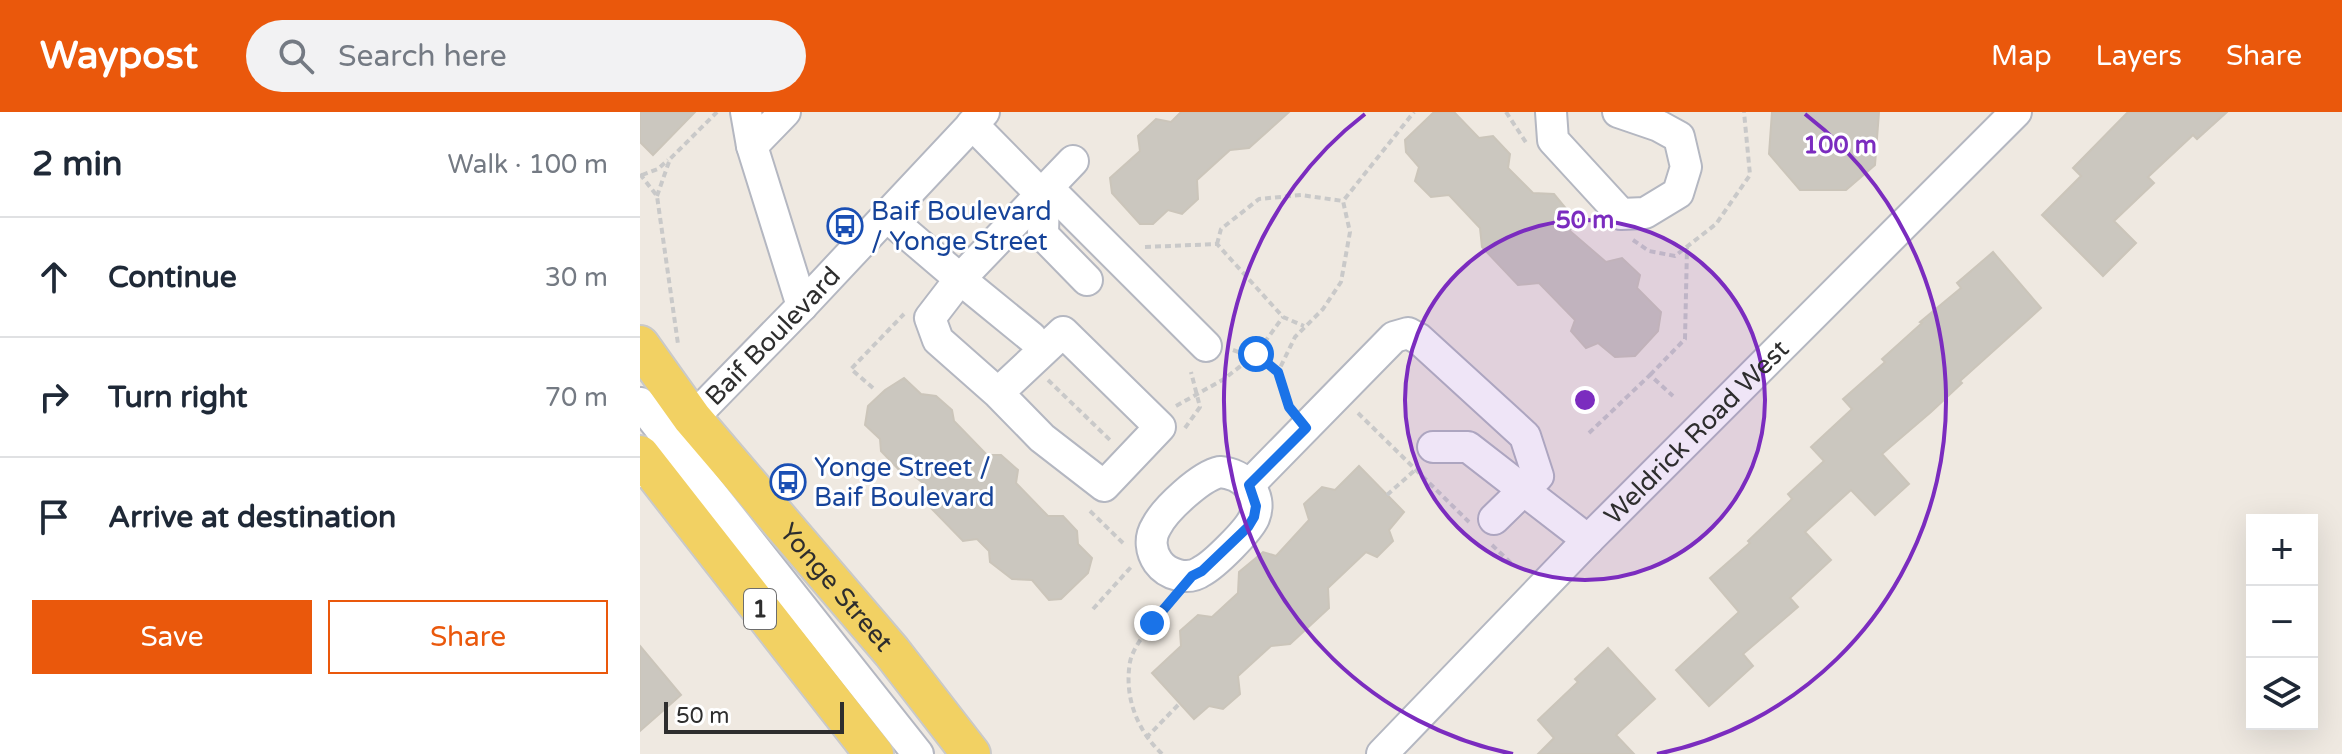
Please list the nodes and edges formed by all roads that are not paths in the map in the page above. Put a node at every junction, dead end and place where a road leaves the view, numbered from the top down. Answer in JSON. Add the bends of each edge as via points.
{"nodes":[{"id":1,"x":746,"y":112,"type":"edge"},
{"id":2,"x":785,"y":112,"type":"edge"},
{"id":3,"x":1551,"y":112,"type":"edge"},
{"id":4,"x":1618,"y":112,"type":"edge"},
{"id":5,"x":2016,"y":112,"type":"edge"},
{"id":6,"x":978,"y":118,"type":"edge"},
{"id":7,"x":752,"y":146,"type":"junction"},
{"id":8,"x":1073,"y":161,"type":"dead end"},
{"id":9,"x":1044,"y":191,"type":"junction"},
{"id":10,"x":886,"y":216,"type":"junction"},
{"id":11,"x":960,"y":279,"type":"junction"},
{"id":12,"x":1087,"y":280,"type":"dead end"},
{"id":13,"x":802,"y":306,"type":"junction"},
{"id":14,"x":640,"y":345,"type":"edge"},
{"id":15,"x":1206,"y":346,"type":"road end"},
{"id":16,"x":1031,"y":350,"type":"junction"},
{"id":17,"x":998,"y":393,"type":"junction"},
{"id":18,"x":640,"y":403,"type":"edge"},
{"id":19,"x":658,"y":450,"type":"edge"},
{"id":20,"x":1424,"y":458,"type":"road end"},
{"id":21,"x":1249,"y":485,"type":"junction"},
{"id":22,"x":1523,"y":491,"type":"junction"},
{"id":23,"x":1487,"y":531,"type":"road end"},
{"id":24,"x":1588,"y":540,"type":"junction"},
{"id":25,"x":874,"y":754,"type":"edge"},
{"id":26,"x":918,"y":754,"type":"edge"},
{"id":27,"x":971,"y":754,"type":"edge"},
{"id":28,"x":1382,"y":754,"type":"edge"}],
"edges":[{"from":1,"to":7,"type":"street"},
{"from":2,"to":7,"type":"street"},
{"from":3,"to":4,"type":"street","via":[[1553,140],[1621,214],[1645,213],[1678,193],[1686,167],[1679,137]]},
{"from":5,"to":24,"type":"street","name":"Weldrick Road West"},
{"from":6,"to":9,"type":"street","via":[[1033,186]]},
{"from":6,"to":10,"type":"street","name":"Baif Boulevard"},
{"from":7,"to":13,"type":"street"},
{"from":8,"to":9,"type":"street"},
{"from":9,"to":11,"type":"street"},
{"from":9,"to":12,"type":"street","via":[[1043,235]]},
{"from":9,"to":15,"type":"street","via":[[1056,196]]},
{"from":10,"to":11,"type":"street"},
{"from":10,"to":13,"type":"street","name":"Baif Boulevard"},
{"from":11,"to":16,"type":"street"},
{"from":11,"to":17,"type":"street","via":[[930,318],[938,340]]},
{"from":13,"to":19,"type":"street","name":"Baif Boulevard"},
{"from":14,"to":19,"type":"main road","name":"Yonge Street","number":"1"},
{"from":16,"to":17,"type":"street"},
{"from":16,"to":17,"type":"street","via":[[1063,332],[1160,427],[1104,486],[1042,438]]},
{"from":18,"to":19,"type":"street"},
{"from":19,"to":25,"type":"main road","name":"Yonge Street","number":"1"},
{"from":19,"to":26,"type":"street"},
{"from":19,"to":27,"type":"main road","name":"Yonge Street","number":"1","via":[[892,652]]},
{"from":20,"to":22,"type":"street","via":[[1468,447]]},
{"from":21,"to":21,"type":"street","via":[[1231,473],[1200,480],[1156,526],[1152,547],[1161,567],[1181,576],[1202,571],[1254,517]]},
{"from":21,"to":22,"type":"street","via":[[1394,337],[1408,333],[1525,436],[1538,476]]},
{"from":22,"to":23,"type":"street"},
{"from":22,"to":24,"type":"street"},
{"from":24,"to":28,"type":"street","name":"Weldrick Road West"}]}
